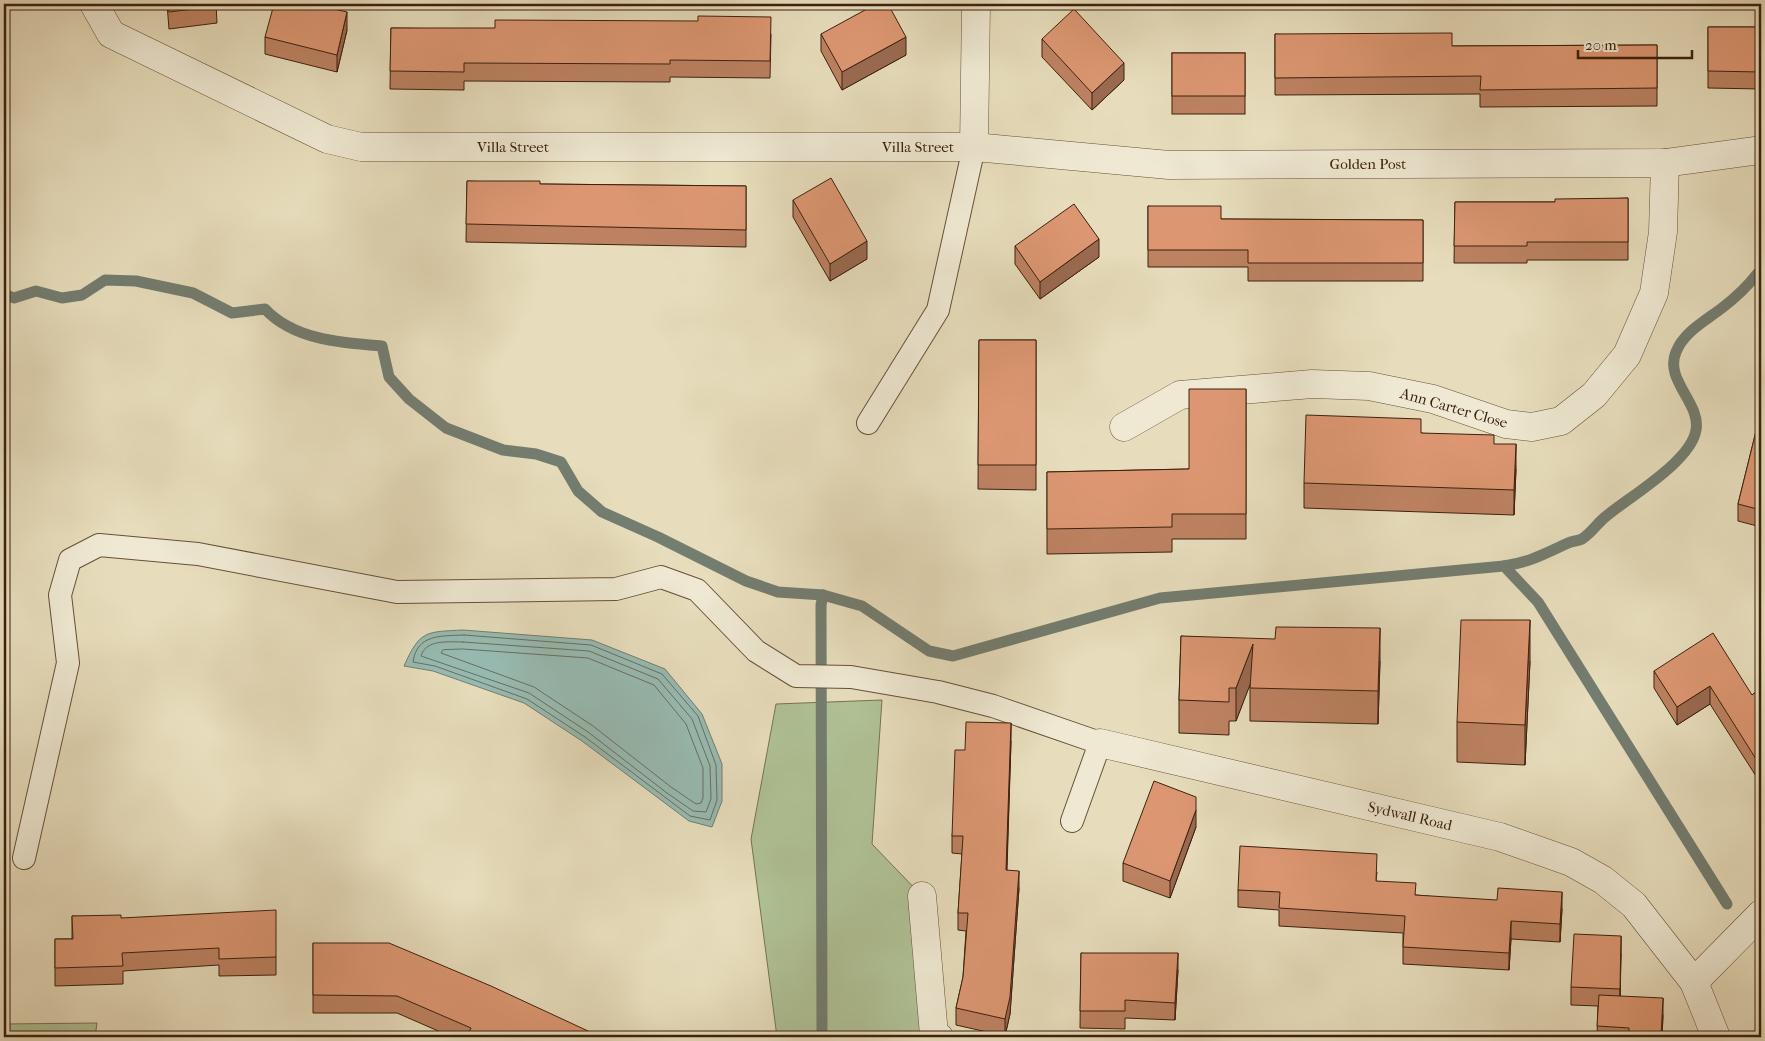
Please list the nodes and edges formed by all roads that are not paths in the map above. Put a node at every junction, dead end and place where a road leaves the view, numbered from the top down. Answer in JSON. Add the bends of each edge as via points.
{"nodes":[{"id":1,"x":94,"y":4,"type":"edge"},
{"id":2,"x":976,"y":4,"type":"edge"},
{"id":3,"x":974,"y":147,"type":"junction"},
{"id":4,"x":1761,"y":150,"type":"edge"},
{"id":5,"x":1665,"y":163,"type":"junction"},
{"id":6,"x":868,"y":423,"type":"dead end"},
{"id":7,"x":1124,"y":427,"type":"dead end"},
{"id":8,"x":1100,"y":743,"type":"junction"},
{"id":9,"x":1072,"y":821,"type":"dead end"},
{"id":10,"x":24,"y":858,"type":"dead end"},
{"id":11,"x":922,"y":896,"type":"dead end"},
{"id":12,"x":1761,"y":914,"type":"edge"},
{"id":13,"x":1694,"y":982,"type":"junction"},
{"id":14,"x":939,"y":1037,"type":"edge"},
{"id":15,"x":1716,"y":1037,"type":"edge"}],
"edges":[{"from":1,"to":3,"type":"street","name":"Villa Street","via":[[110,34],[327,139],[361,147]]},
{"from":2,"to":3,"type":"street"},
{"from":3,"to":5,"type":"street","name":"Golden Post","via":[[1169,165]]},
{"from":3,"to":6,"type":"lane","via":[[938,310]]},
{"from":4,"to":5,"type":"street","name":"Golden Post"},
{"from":5,"to":7,"type":"street","name":"Ann Carter Close","via":[[1663,232],[1654,293],[1627,355],[1594,395],[1561,421],[1532,428],[1506,424],[1433,399],[1369,386],[1312,384],[1180,395]]},
{"from":8,"to":9,"type":"lane"},
{"from":8,"to":10,"type":"lane","via":[[993,706],[938,692],[847,677],[796,676],[756,651],[698,590],[660,577],[616,589],[396,592],[198,554],[99,545],[70,560],[60,595],[68,663]]},
{"from":8,"to":13,"type":"street","name":"Sydwall Road","via":[[1500,837],[1571,862],[1604,880],[1634,905]]},
{"from":11,"to":14,"type":"street","via":[[934,1035]]},
{"from":12,"to":13,"type":"street"},
{"from":13,"to":15,"type":"street","name":"Sydwall Road"}]}
